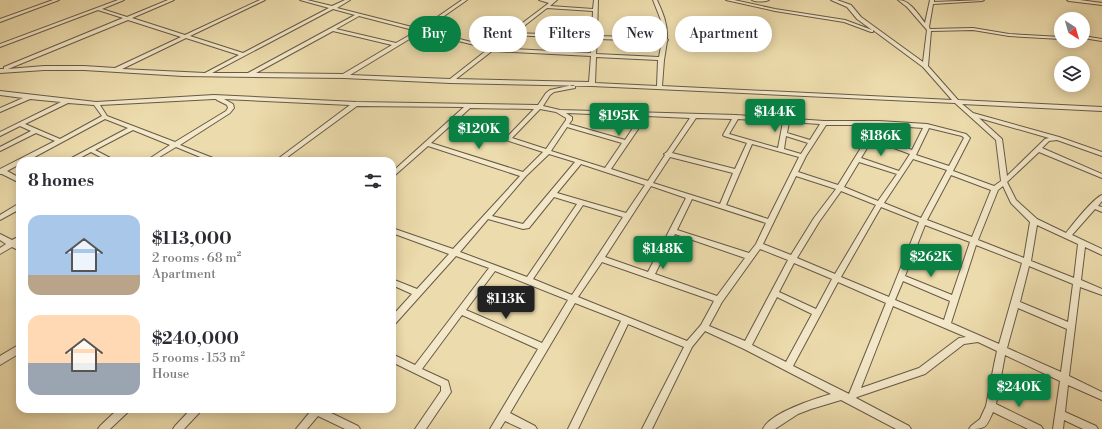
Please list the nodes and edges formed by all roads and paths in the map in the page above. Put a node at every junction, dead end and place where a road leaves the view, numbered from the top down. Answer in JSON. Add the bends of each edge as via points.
{"nodes":[{"id":1,"x":44,"y":0,"type":"edge"},
{"id":2,"x":57,"y":0,"type":"edge"},
{"id":3,"x":122,"y":0,"type":"edge"},
{"id":4,"x":172,"y":0,"type":"edge"},
{"id":5,"x":264,"y":0,"type":"edge"},
{"id":6,"x":302,"y":0,"type":"edge"},
{"id":7,"x":348,"y":0,"type":"edge"},
{"id":8,"x":465,"y":0,"type":"edge"},
{"id":9,"x":541,"y":0,"type":"edge"},
{"id":10,"x":596,"y":0,"type":"edge"},
{"id":11,"x":655,"y":0,"type":"edge"},
{"id":12,"x":728,"y":0,"type":"edge"},
{"id":13,"x":754,"y":0,"type":"edge"},
{"id":14,"x":767,"y":0,"type":"edge"},
{"id":15,"x":833,"y":0,"type":"edge"},
{"id":16,"x":900,"y":0,"type":"edge"},
{"id":17,"x":982,"y":0,"type":"edge"},
{"id":18,"x":1069,"y":0,"type":"edge"},
{"id":19,"x":553,"y":1,"type":"edge"},
{"id":20,"x":51,"y":2,"type":"junction"},
{"id":21,"x":931,"y":2,"type":"edge"},
{"id":22,"x":1102,"y":4,"type":"edge"},
{"id":23,"x":545,"y":7,"type":"junction"},
{"id":24,"x":334,"y":8,"type":"junction"},
{"id":25,"x":98,"y":9,"type":"junction"},
{"id":26,"x":596,"y":10,"type":"junction"},
{"id":27,"x":0,"y":14,"type":"edge"},
{"id":28,"x":359,"y":14,"type":"junction"},
{"id":29,"x":442,"y":16,"type":"edge"},
{"id":30,"x":596,"y":16,"type":"edge"},
{"id":31,"x":662,"y":16,"type":"edge"},
{"id":32,"x":11,"y":17,"type":"junction"},
{"id":33,"x":128,"y":19,"type":"junction"},
{"id":34,"x":0,"y":20,"type":"edge"},
{"id":35,"x":527,"y":21,"type":"edge"},
{"id":36,"x":408,"y":27,"type":"edge"},
{"id":37,"x":928,"y":28,"type":"junction"},
{"id":38,"x":332,"y":29,"type":"junction"},
{"id":39,"x":186,"y":37,"type":"junction"},
{"id":40,"x":884,"y":37,"type":"junction"},
{"id":41,"x":408,"y":38,"type":"edge"},
{"id":42,"x":1054,"y":38,"type":"edge"},
{"id":43,"x":1090,"y":38,"type":"edge"},
{"id":44,"x":1102,"y":40,"type":"edge"},
{"id":45,"x":396,"y":45,"type":"junction"},
{"id":46,"x":0,"y":46,"type":"edge"},
{"id":47,"x":527,"y":51,"type":"edge"},
{"id":48,"x":486,"y":52,"type":"edge"},
{"id":49,"x":594,"y":52,"type":"edge"},
{"id":50,"x":663,"y":52,"type":"edge"},
{"id":51,"x":244,"y":55,"type":"junction"},
{"id":52,"x":594,"y":55,"type":"junction"},
{"id":53,"x":661,"y":59,"type":"junction"},
{"id":54,"x":925,"y":66,"type":"junction"},
{"id":55,"x":117,"y":69,"type":"junction"},
{"id":56,"x":0,"y":70,"type":"edge"},
{"id":57,"x":205,"y":75,"type":"junction"},
{"id":58,"x":249,"y":76,"type":"junction"},
{"id":59,"x":344,"y":76,"type":"junction"},
{"id":60,"x":450,"y":81,"type":"junction"},
{"id":61,"x":585,"y":84,"type":"junction"},
{"id":62,"x":592,"y":84,"type":"junction"},
{"id":63,"x":659,"y":88,"type":"junction"},
{"id":64,"x":0,"y":93,"type":"edge"},
{"id":65,"x":214,"y":97,"type":"junction"},
{"id":66,"x":28,"y":98,"type":"junction"},
{"id":67,"x":67,"y":101,"type":"junction"},
{"id":68,"x":958,"y":102,"type":"junction"},
{"id":69,"x":96,"y":104,"type":"junction"},
{"id":70,"x":356,"y":104,"type":"junction"},
{"id":71,"x":539,"y":107,"type":"junction"},
{"id":72,"x":467,"y":108,"type":"junction"},
{"id":73,"x":1101,"y":108,"type":"edge"},
{"id":74,"x":0,"y":110,"type":"edge"},
{"id":75,"x":558,"y":111,"type":"junction"},
{"id":76,"x":645,"y":114,"type":"junction"},
{"id":77,"x":972,"y":114,"type":"junction"},
{"id":78,"x":694,"y":116,"type":"junction"},
{"id":79,"x":105,"y":117,"type":"junction"},
{"id":80,"x":736,"y":117,"type":"junction"},
{"id":81,"x":786,"y":120,"type":"junction"},
{"id":82,"x":824,"y":123,"type":"junction"},
{"id":83,"x":879,"y":123,"type":"junction"},
{"id":84,"x":19,"y":124,"type":"junction"},
{"id":85,"x":450,"y":124,"type":"junction"},
{"id":86,"x":566,"y":125,"type":"junction"},
{"id":87,"x":927,"y":126,"type":"junction"},
{"id":88,"x":133,"y":128,"type":"junction"},
{"id":89,"x":36,"y":131,"type":"junction"},
{"id":90,"x":0,"y":134,"type":"edge"},
{"id":91,"x":784,"y":134,"type":"junction"},
{"id":92,"x":870,"y":137,"type":"junction"},
{"id":93,"x":1057,"y":138,"type":"junction"},
{"id":94,"x":508,"y":139,"type":"junction"},
{"id":95,"x":60,"y":141,"type":"junction"},
{"id":96,"x":626,"y":142,"type":"junction"},
{"id":97,"x":750,"y":142,"type":"junction"},
{"id":98,"x":812,"y":142,"type":"junction"},
{"id":99,"x":428,"y":144,"type":"junction"},
{"id":100,"x":175,"y":145,"type":"junction"},
{"id":101,"x":0,"y":149,"type":"edge"},
{"id":102,"x":781,"y":149,"type":"junction"},
{"id":103,"x":1038,"y":149,"type":"junction"},
{"id":104,"x":91,"y":150,"type":"junction"},
{"id":105,"x":548,"y":151,"type":"junction"},
{"id":106,"x":667,"y":154,"type":"junction"},
{"id":107,"x":913,"y":154,"type":"junction"},
{"id":108,"x":1102,"y":154,"type":"edge"},
{"id":109,"x":803,"y":156,"type":"junction"},
{"id":110,"x":29,"y":157,"type":"edge"},
{"id":111,"x":77,"y":157,"type":"edge"},
{"id":112,"x":103,"y":157,"type":"edge"},
{"id":113,"x":156,"y":157,"type":"edge"},
{"id":114,"x":205,"y":157,"type":"edge"},
{"id":115,"x":283,"y":157,"type":"edge"},
{"id":116,"x":857,"y":159,"type":"junction"},
{"id":117,"x":579,"y":162,"type":"junction"},
{"id":118,"x":16,"y":164,"type":"edge"},
{"id":119,"x":607,"y":170,"type":"junction"},
{"id":120,"x":949,"y":171,"type":"junction"},
{"id":121,"x":1,"y":172,"type":"edge"},
{"id":122,"x":396,"y":172,"type":"edge"},
{"id":123,"x":736,"y":172,"type":"junction"},
{"id":124,"x":794,"y":173,"type":"junction"},
{"id":125,"x":900,"y":173,"type":"junction"},
{"id":126,"x":524,"y":175,"type":"junction"},
{"id":127,"x":1102,"y":176,"type":"edge"},
{"id":128,"x":16,"y":179,"type":"edge"},
{"id":129,"x":1004,"y":182,"type":"junction"},
{"id":130,"x":648,"y":184,"type":"junction"},
{"id":131,"x":840,"y":188,"type":"junction"},
{"id":132,"x":994,"y":189,"type":"junction"},
{"id":133,"x":553,"y":194,"type":"junction"},
{"id":134,"x":690,"y":197,"type":"junction"},
{"id":135,"x":1102,"y":197,"type":"edge"},
{"id":136,"x":582,"y":202,"type":"junction"},
{"id":137,"x":879,"y":204,"type":"junction"},
{"id":138,"x":1093,"y":206,"type":"junction"},
{"id":139,"x":722,"y":207,"type":"junction"},
{"id":140,"x":16,"y":208,"type":"edge"},
{"id":141,"x":1102,"y":210,"type":"edge"},
{"id":142,"x":627,"y":216,"type":"junction"},
{"id":143,"x":488,"y":217,"type":"junction"},
{"id":144,"x":0,"y":218,"type":"edge"},
{"id":145,"x":923,"y":221,"type":"junction"},
{"id":146,"x":1034,"y":221,"type":"junction"},
{"id":147,"x":772,"y":222,"type":"junction"},
{"id":148,"x":396,"y":231,"type":"edge"},
{"id":149,"x":673,"y":231,"type":"junction"},
{"id":150,"x":1067,"y":236,"type":"junction"},
{"id":151,"x":0,"y":237,"type":"edge"},
{"id":152,"x":974,"y":241,"type":"junction"},
{"id":153,"x":16,"y":242,"type":"edge"},
{"id":154,"x":1082,"y":243,"type":"junction"},
{"id":155,"x":13,"y":244,"type":"junction"},
{"id":156,"x":759,"y":245,"type":"junction"},
{"id":157,"x":16,"y":246,"type":"edge"},
{"id":158,"x":0,"y":252,"type":"edge"},
{"id":159,"x":455,"y":252,"type":"junction"},
{"id":160,"x":1102,"y":252,"type":"edge"},
{"id":161,"x":751,"y":257,"type":"junction"},
{"id":162,"x":600,"y":258,"type":"junction"},
{"id":163,"x":793,"y":258,"type":"junction"},
{"id":164,"x":1028,"y":261,"type":"junction"},
{"id":165,"x":494,"y":267,"type":"junction"},
{"id":166,"x":650,"y":276,"type":"junction"},
{"id":167,"x":837,"y":277,"type":"junction"},
{"id":168,"x":900,"y":277,"type":"junction"},
{"id":169,"x":528,"y":281,"type":"junction"},
{"id":170,"x":1077,"y":282,"type":"junction"},
{"id":171,"x":396,"y":284,"type":"edge"},
{"id":172,"x":1102,"y":292,"type":"edge"},
{"id":173,"x":418,"y":293,"type":"junction"},
{"id":174,"x":775,"y":293,"type":"junction"},
{"id":175,"x":954,"y":298,"type":"junction"},
{"id":176,"x":573,"y":299,"type":"junction"},
{"id":177,"x":719,"y":300,"type":"junction"},
{"id":178,"x":890,"y":301,"type":"junction"},
{"id":179,"x":1016,"y":304,"type":"junction"},
{"id":180,"x":461,"y":311,"type":"junction"},
{"id":181,"x":817,"y":313,"type":"junction"},
{"id":182,"x":396,"y":318,"type":"edge"},
{"id":183,"x":626,"y":320,"type":"junction"},
{"id":184,"x":946,"y":325,"type":"junction"},
{"id":185,"x":704,"y":327,"type":"junction"},
{"id":186,"x":1071,"y":327,"type":"junction"},
{"id":187,"x":980,"y":339,"type":"junction"},
{"id":188,"x":690,"y":345,"type":"junction"},
{"id":189,"x":747,"y":346,"type":"junction"},
{"id":190,"x":544,"y":348,"type":"junction"},
{"id":191,"x":1003,"y":350,"type":"junction"},
{"id":192,"x":16,"y":351,"type":"edge"},
{"id":193,"x":396,"y":360,"type":"edge"},
{"id":194,"x":0,"y":361,"type":"edge"},
{"id":195,"x":788,"y":367,"type":"junction"},
{"id":196,"x":416,"y":370,"type":"junction"},
{"id":197,"x":1064,"y":379,"type":"junction"},
{"id":198,"x":842,"y":395,"type":"junction"},
{"id":199,"x":1102,"y":396,"type":"edge"},
{"id":200,"x":852,"y":397,"type":"junction"},
{"id":201,"x":991,"y":406,"type":"junction"},
{"id":202,"x":121,"y":413,"type":"edge"},
{"id":203,"x":194,"y":413,"type":"edge"},
{"id":204,"x":314,"y":413,"type":"edge"},
{"id":205,"x":322,"y":413,"type":"edge"},
{"id":206,"x":503,"y":414,"type":"junction"},
{"id":207,"x":1060,"y":414,"type":"junction"},
{"id":208,"x":103,"y":429,"type":"edge"},
{"id":209,"x":178,"y":429,"type":"edge"},
{"id":210,"x":301,"y":429,"type":"edge"},
{"id":211,"x":355,"y":429,"type":"edge"},
{"id":212,"x":420,"y":429,"type":"edge"},
{"id":213,"x":495,"y":429,"type":"edge"},
{"id":214,"x":532,"y":429,"type":"edge"},
{"id":215,"x":573,"y":429,"type":"edge"},
{"id":216,"x":647,"y":429,"type":"edge"},
{"id":217,"x":768,"y":429,"type":"edge"},
{"id":218,"x":906,"y":429,"type":"edge"},
{"id":219,"x":974,"y":429,"type":"edge"},
{"id":220,"x":1038,"y":429,"type":"edge"},
{"id":221,"x":1058,"y":429,"type":"edge"},
{"id":222,"x":1093,"y":429,"type":"edge"}],
"edges":[{"from":1,"to":20,"type":"street"},
{"from":2,"to":20,"type":"street"},
{"from":3,"to":25,"type":"street"},
{"from":4,"to":33,"type":"street"},
{"from":5,"to":39,"type":"street"},
{"from":6,"to":24,"type":"street"},
{"from":7,"to":24,"type":"street"},
{"from":8,"to":29,"type":"street"},
{"from":9,"to":19,"type":"street"},
{"from":10,"to":26,"type":"street"},
{"from":11,"to":31,"type":"street"},
{"from":12,"to":40,"type":"street","via":[[845,21]]},
{"from":13,"to":14,"type":"street"},
{"from":15,"to":40,"type":"street","via":[[849,6],[859,18]]},
{"from":16,"to":37,"type":"street","via":[[909,6]]},
{"from":17,"to":21,"type":"street"},
{"from":18,"to":22,"type":"street"},
{"from":19,"to":23,"type":"street"},
{"from":20,"to":32,"type":"street"},
{"from":21,"to":37,"type":"street"},
{"from":23,"to":26,"type":"street"},
{"from":23,"to":35,"type":"street"},
{"from":24,"to":28,"type":"street"},
{"from":24,"to":51,"type":"street"},
{"from":25,"to":33,"type":"street"},
{"from":25,"to":46,"type":"street"},
{"from":26,"to":30,"type":"street"},
{"from":27,"to":32,"type":"street"},
{"from":28,"to":36,"type":"street"},
{"from":28,"to":38,"type":"street"},
{"from":32,"to":34,"type":"street"},
{"from":33,"to":39,"type":"street"},
{"from":33,"to":56,"type":"street"},
{"from":37,"to":42,"type":"street","via":[[973,29],[1009,35]]},
{"from":37,"to":54,"type":"street"},
{"from":38,"to":45,"type":"street"},
{"from":38,"to":58,"type":"street"},
{"from":39,"to":51,"type":"street"},
{"from":39,"to":55,"type":"street"},
{"from":40,"to":54,"type":"street"},
{"from":41,"to":45,"type":"street"},
{"from":43,"to":44,"type":"street"},
{"from":45,"to":59,"type":"street"},
{"from":47,"to":52,"type":"street"},
{"from":48,"to":60,"type":"street"},
{"from":49,"to":52,"type":"street"},
{"from":50,"to":53,"type":"street"},
{"from":51,"to":57,"type":"street"},
{"from":52,"to":53,"type":"street"},
{"from":52,"to":62,"type":"street"},
{"from":53,"to":63,"type":"street"},
{"from":54,"to":68,"type":"street"},
{"from":55,"to":56,"type":"street"},
{"from":55,"to":57,"type":"street"},
{"from":57,"to":58,"type":"street"},
{"from":58,"to":59,"type":"street"},
{"from":59,"to":60,"type":"street"},
{"from":60,"to":61,"type":"street"},
{"from":61,"to":62,"type":"street"},
{"from":61,"to":71,"type":"street","via":[[552,91]]},
{"from":62,"to":63,"type":"street"},
{"from":63,"to":68,"type":"street"},
{"from":64,"to":66,"type":"street"},
{"from":65,"to":69,"type":"street"},
{"from":65,"to":70,"type":"street"},
{"from":65,"to":100,"type":"street","via":[[230,104],[228,112]]},
{"from":66,"to":67,"type":"street"},
{"from":66,"to":74,"type":"street"},
{"from":67,"to":69,"type":"street"},
{"from":67,"to":84,"type":"street"},
{"from":68,"to":73,"type":"street"},
{"from":68,"to":77,"type":"street"},
{"from":69,"to":79,"type":"street"},
{"from":70,"to":72,"type":"street"},
{"from":70,"to":115,"type":"street"},
{"from":71,"to":72,"type":"street"},
{"from":71,"to":75,"type":"street"},
{"from":71,"to":94,"type":"street"},
{"from":72,"to":85,"type":"street"},
{"from":75,"to":76,"type":"street"},
{"from":75,"to":86,"type":"street","via":[[569,117]]},
{"from":76,"to":78,"type":"street"},
{"from":76,"to":96,"type":"street"},
{"from":77,"to":93,"type":"street"},
{"from":77,"to":129,"type":"street","via":[[999,139]]},
{"from":78,"to":80,"type":"street"},
{"from":78,"to":106,"type":"street"},
{"from":79,"to":88,"type":"street"},
{"from":79,"to":95,"type":"street"},
{"from":80,"to":81,"type":"street"},
{"from":80,"to":97,"type":"street","via":[[726,135]]},
{"from":81,"to":82,"type":"street"},
{"from":81,"to":91,"type":"street"},
{"from":82,"to":83,"type":"street"},
{"from":82,"to":98,"type":"street"},
{"from":83,"to":87,"type":"street"},
{"from":83,"to":92,"type":"street"},
{"from":84,"to":89,"type":"street"},
{"from":84,"to":90,"type":"street"},
{"from":85,"to":94,"type":"street"},
{"from":85,"to":99,"type":"street"},
{"from":86,"to":96,"type":"street"},
{"from":86,"to":105,"type":"street"},
{"from":87,"to":107,"type":"street"},
{"from":87,"to":120,"type":"street","via":[[966,137]]},
{"from":88,"to":100,"type":"street"},
{"from":88,"to":104,"type":"street"},
{"from":89,"to":95,"type":"street"},
{"from":89,"to":101,"type":"street"},
{"from":91,"to":98,"type":"street"},
{"from":91,"to":102,"type":"street"},
{"from":92,"to":107,"type":"street"},
{"from":92,"to":116,"type":"street"},
{"from":93,"to":103,"type":"street","via":[[1046,140]]},
{"from":93,"to":108,"type":"street"},
{"from":94,"to":105,"type":"street"},
{"from":95,"to":110,"type":"street"},
{"from":96,"to":119,"type":"street"},
{"from":97,"to":102,"type":"street"},
{"from":97,"to":123,"type":"street"},
{"from":98,"to":109,"type":"street"},
{"from":99,"to":122,"type":"street"},
{"from":99,"to":126,"type":"street"},
{"from":100,"to":113,"type":"street"},
{"from":100,"to":114,"type":"street"},
{"from":102,"to":109,"type":"street"},
{"from":103,"to":127,"type":"street"},
{"from":103,"to":129,"type":"street"},
{"from":104,"to":111,"type":"street"},
{"from":104,"to":112,"type":"street"},
{"from":105,"to":117,"type":"street"},
{"from":105,"to":126,"type":"street"},
{"from":106,"to":123,"type":"street"},
{"from":106,"to":130,"type":"street"},
{"from":107,"to":120,"type":"street"},
{"from":107,"to":125,"type":"street"},
{"from":109,"to":124,"type":"street"},
{"from":116,"to":125,"type":"street"},
{"from":116,"to":131,"type":"street"},
{"from":117,"to":119,"type":"street"},
{"from":117,"to":133,"type":"street"},
{"from":118,"to":121,"type":"street"},
{"from":119,"to":130,"type":"street"},
{"from":120,"to":132,"type":"street"},
{"from":120,"to":145,"type":"street"},
{"from":121,"to":128,"type":"street"},
{"from":123,"to":139,"type":"street"},
{"from":124,"to":131,"type":"street"},
{"from":124,"to":147,"type":"street"},
{"from":125,"to":137,"type":"street"},
{"from":126,"to":143,"type":"street"},
{"from":129,"to":132,"type":"street"},
{"from":129,"to":146,"type":"street","via":[[1013,201]]},
{"from":130,"to":134,"type":"street"},
{"from":130,"to":142,"type":"street"},
{"from":131,"to":137,"type":"street"},
{"from":131,"to":163,"type":"street","via":[[816,220]]},
{"from":132,"to":152,"type":"street"},
{"from":133,"to":136,"type":"street"},
{"from":133,"to":143,"type":"street","via":[[530,224],[523,228]]},
{"from":134,"to":139,"type":"street"},
{"from":134,"to":149,"type":"street"},
{"from":135,"to":138,"type":"street"},
{"from":136,"to":142,"type":"street"},
{"from":136,"to":169,"type":"street"},
{"from":137,"to":145,"type":"street"},
{"from":137,"to":167,"type":"street"},
{"from":138,"to":141,"type":"street"},
{"from":138,"to":150,"type":"street"},
{"from":139,"to":147,"type":"street"},
{"from":140,"to":144,"type":"street"},
{"from":142,"to":162,"type":"street"},
{"from":143,"to":159,"type":"street"},
{"from":145,"to":152,"type":"street"},
{"from":145,"to":168,"type":"street"},
{"from":146,"to":150,"type":"street"},
{"from":146,"to":164,"type":"street"},
{"from":147,"to":156,"type":"street"},
{"from":148,"to":159,"type":"street"},
{"from":149,"to":161,"type":"street"},
{"from":149,"to":166,"type":"street"},
{"from":150,"to":154,"type":"street"},
{"from":151,"to":155,"type":"street"},
{"from":152,"to":164,"type":"street"},
{"from":152,"to":175,"type":"street"},
{"from":153,"to":155,"type":"street"},
{"from":154,"to":160,"type":"street"},
{"from":154,"to":170,"type":"street"},
{"from":155,"to":157,"type":"street"},
{"from":155,"to":158,"type":"street"},
{"from":156,"to":161,"type":"street"},
{"from":156,"to":163,"type":"street"},
{"from":159,"to":165,"type":"street"},
{"from":159,"to":173,"type":"street"},
{"from":161,"to":177,"type":"street"},
{"from":162,"to":166,"type":"street"},
{"from":162,"to":176,"type":"street"},
{"from":163,"to":167,"type":"street"},
{"from":163,"to":174,"type":"street"},
{"from":164,"to":170,"type":"street"},
{"from":164,"to":179,"type":"street"},
{"from":165,"to":169,"type":"street"},
{"from":165,"to":180,"type":"street"},
{"from":166,"to":177,"type":"street"},
{"from":167,"to":178,"type":"street"},
{"from":167,"to":181,"type":"street"},
{"from":168,"to":175,"type":"street"},
{"from":168,"to":178,"type":"street"},
{"from":169,"to":176,"type":"street"},
{"from":170,"to":172,"type":"street"},
{"from":170,"to":186,"type":"street"},
{"from":171,"to":173,"type":"street"},
{"from":173,"to":182,"type":"street"},
{"from":174,"to":181,"type":"street"},
{"from":174,"to":189,"type":"street"},
{"from":175,"to":184,"type":"street"},
{"from":176,"to":183,"type":"street"},
{"from":176,"to":190,"type":"street"},
{"from":177,"to":185,"type":"street"},
{"from":178,"to":184,"type":"street"},
{"from":178,"to":200,"type":"street"},
{"from":179,"to":186,"type":"street"},
{"from":179,"to":191,"type":"street"},
{"from":180,"to":190,"type":"street"},
{"from":180,"to":196,"type":"street"},
{"from":181,"to":195,"type":"street"},
{"from":183,"to":188,"type":"street"},
{"from":183,"to":215,"type":"street"},
{"from":184,"to":187,"type":"street"},
{"from":185,"to":188,"type":"street"},
{"from":185,"to":189,"type":"street"},
{"from":186,"to":197,"type":"street"},
{"from":187,"to":191,"type":"street"},
{"from":187,"to":200,"type":"street","via":[[962,341],[922,371]]},
{"from":188,"to":216,"type":"street"},
{"from":189,"to":195,"type":"street"},
{"from":190,"to":206,"type":"street"},
{"from":191,"to":197,"type":"street"},
{"from":191,"to":201,"type":"street"},
{"from":192,"to":194,"type":"street"},
{"from":193,"to":196,"type":"street"},
{"from":195,"to":198,"type":"street"},
{"from":196,"to":212,"type":"street","via":[[445,384],[446,388],[446,392]]},
{"from":197,"to":199,"type":"street"},
{"from":197,"to":207,"type":"street"},
{"from":198,"to":200,"type":"street"},
{"from":198,"to":217,"type":"street","via":[[798,408]]},
{"from":200,"to":218,"type":"street"},
{"from":201,"to":219,"type":"street","via":[[983,422]]},
{"from":201,"to":220,"type":"street"},
{"from":202,"to":208,"type":"street"},
{"from":203,"to":209,"type":"street"},
{"from":204,"to":210,"type":"street"},
{"from":205,"to":211,"type":"street"},
{"from":206,"to":213,"type":"street"},
{"from":206,"to":214,"type":"street"},
{"from":207,"to":221,"type":"street"},
{"from":207,"to":222,"type":"street"}]}
